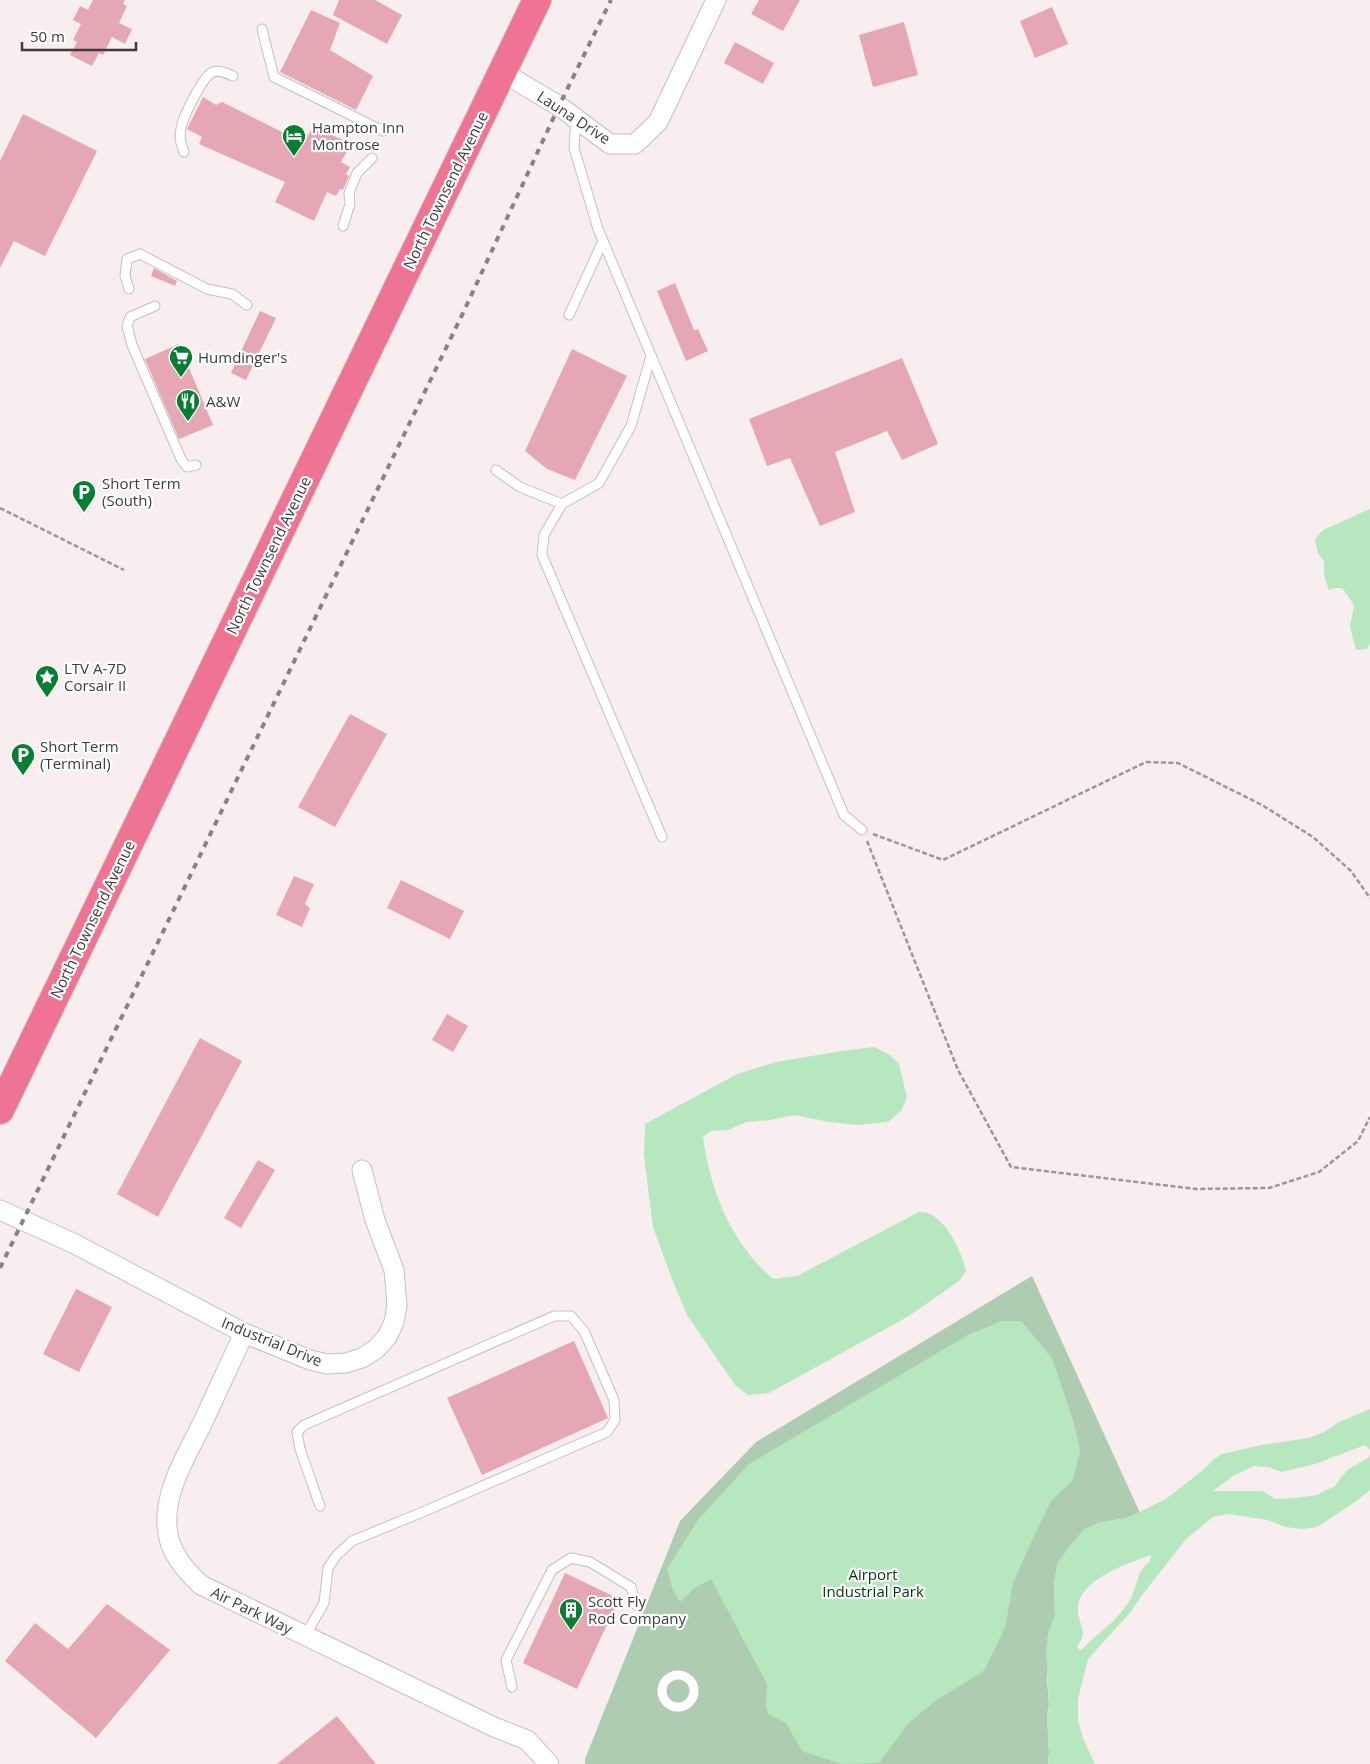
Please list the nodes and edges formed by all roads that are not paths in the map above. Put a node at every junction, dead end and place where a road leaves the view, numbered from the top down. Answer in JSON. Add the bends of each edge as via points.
{"nodes":[{"id":1,"x":537,"y":0,"type":"edge"},
{"id":2,"x":716,"y":0,"type":"edge"},
{"id":3,"x":262,"y":29,"type":"dead end"},
{"id":4,"x":502,"y":72,"type":"junction"},
{"id":5,"x":233,"y":76,"type":"dead end"},
{"id":6,"x":576,"y":118,"type":"junction"},
{"id":7,"x":383,"y":131,"type":"dead end"},
{"id":8,"x":184,"y":152,"type":"dead end"},
{"id":9,"x":372,"y":158,"type":"dead end"},
{"id":10,"x":343,"y":226,"type":"dead end"},
{"id":11,"x":603,"y":241,"type":"junction"},
{"id":12,"x":130,"y":289,"type":"dead end"},
{"id":13,"x":247,"y":305,"type":"dead end"},
{"id":14,"x":155,"y":306,"type":"dead end"},
{"id":15,"x":569,"y":315,"type":"dead end"},
{"id":16,"x":651,"y":356,"type":"junction"},
{"id":17,"x":196,"y":465,"type":"dead end"},
{"id":18,"x":496,"y":470,"type":"dead end"},
{"id":19,"x":562,"y":504,"type":"junction"},
{"id":20,"x":862,"y":830,"type":"road end"},
{"id":21,"x":662,"y":837,"type":"dead end"},
{"id":22,"x":0,"y":1110,"type":"edge"},
{"id":23,"x":362,"y":1170,"type":"dead end"},
{"id":24,"x":0,"y":1210,"type":"edge"},
{"id":25,"x":244,"y":1333,"type":"junction"},
{"id":26,"x":320,"y":1506,"type":"dead end"},
{"id":27,"x":636,"y":1605,"type":"dead end"},
{"id":28,"x":305,"y":1636,"type":"junction"},
{"id":29,"x":512,"y":1687,"type":"dead end"},
{"id":30,"x":549,"y":1764,"type":"edge"}],
"edges":[{"from":1,"to":4,"type":"highway","name":"North Townsend Avenue"},
{"from":2,"to":6,"type":"street","name":"Launa Drive","via":[[658,122],[635,144],[610,144]]},
{"from":3,"to":7,"type":"lane","via":[[274,77]]},
{"from":4,"to":6,"type":"street","name":"Launa Drive"},
{"from":4,"to":22,"type":"highway","name":"North Townsend Avenue"},
{"from":5,"to":8,"type":"lane","via":[[220,71],[211,73],[201,86],[181,127],[180,140]]},
{"from":6,"to":11,"type":"lane","via":[[574,148]]},
{"from":9,"to":10,"type":"lane","via":[[357,173],[349,193],[350,204]]},
{"from":11,"to":15,"type":"lane"},
{"from":11,"to":16,"type":"lane"},
{"from":12,"to":13,"type":"lane","via":[[125,276],[127,259],[140,254],[207,288],[232,294]]},
{"from":14,"to":17,"type":"lane","via":[[130,317],[127,326],[180,459],[187,467]]},
{"from":16,"to":19,"type":"lane","via":[[631,426],[599,483]]},
{"from":16,"to":20,"type":"lane","via":[[844,815]]},
{"from":18,"to":19,"type":"lane","via":[[520,487]]},
{"from":19,"to":21,"type":"lane","via":[[544,535],[542,555]]},
{"from":23,"to":25,"type":"street","name":"Industrial Drive","via":[[375,1220],[394,1270],[397,1306],[387,1337],[362,1358],[327,1364]]},
{"from":24,"to":25,"type":"street","name":"Industrial Drive","via":[[73,1243]]},
{"from":25,"to":28,"type":"street","name":"Air Park Way","via":[[174,1484],[167,1509],[170,1543],[186,1572],[201,1585]]},
{"from":26,"to":28,"type":"lane","via":[[300,1449],[297,1432],[304,1425],[554,1316],[571,1316],[584,1331],[614,1400],[615,1420],[606,1432],[352,1541],[336,1554],[328,1568],[324,1603]]},
{"from":27,"to":29,"type":"lane","via":[[631,1587],[590,1562],[572,1558],[552,1570],[506,1660]]},
{"from":28,"to":30,"type":"street","name":"Air Park Way","via":[[527,1740]]}]}
